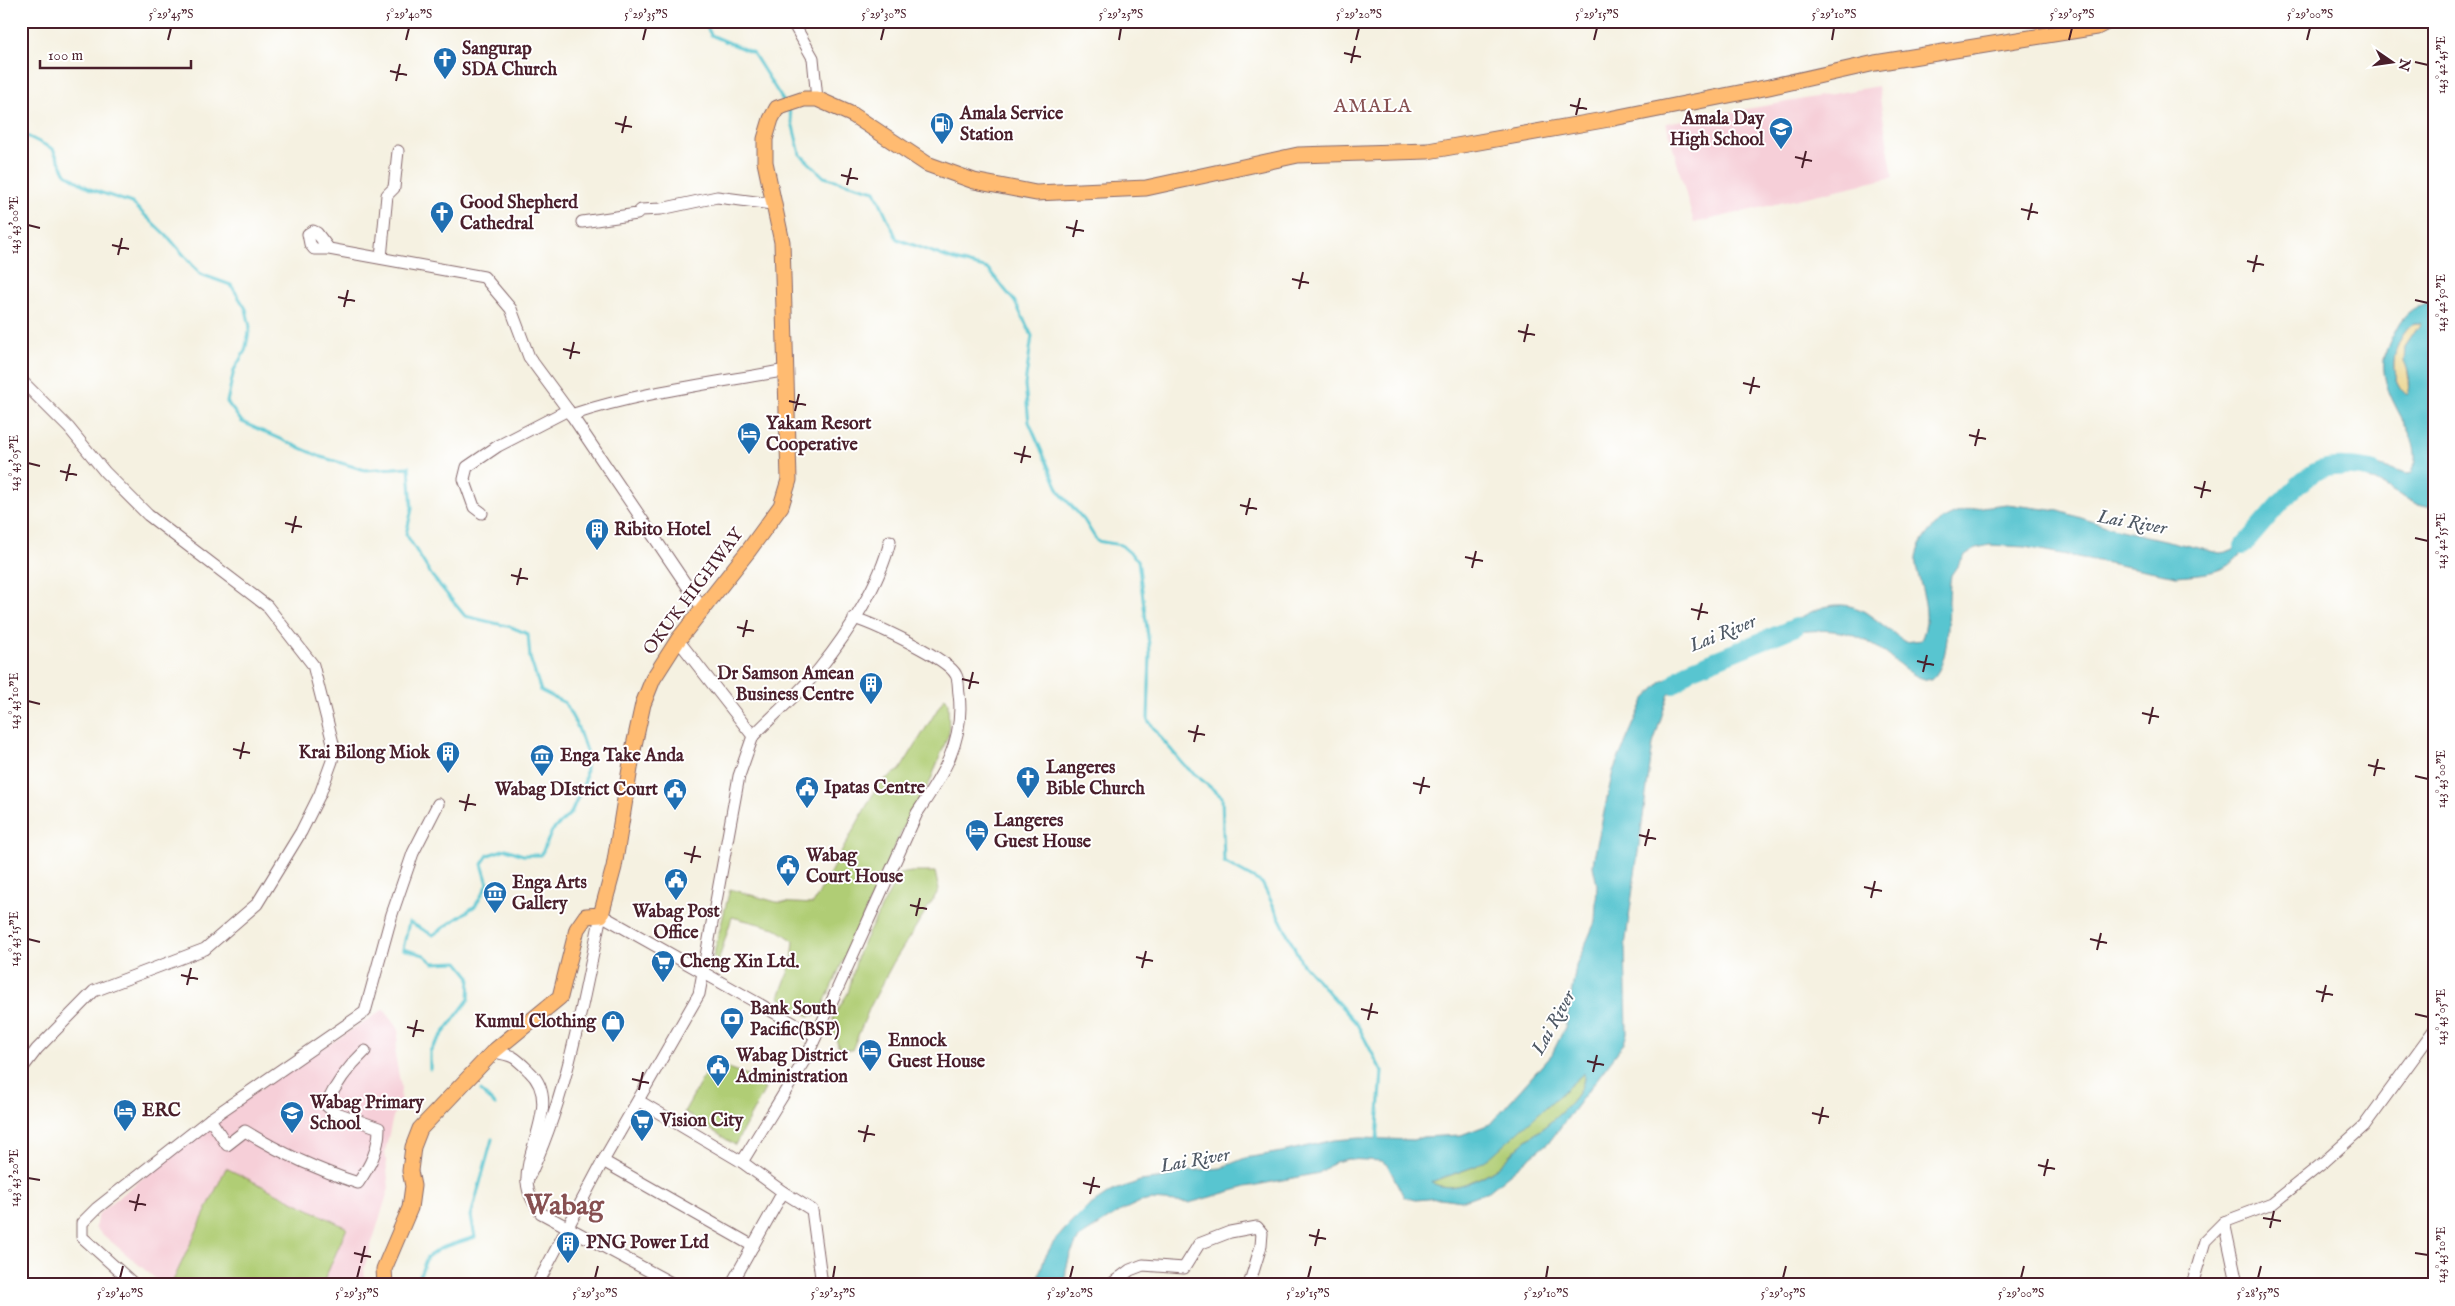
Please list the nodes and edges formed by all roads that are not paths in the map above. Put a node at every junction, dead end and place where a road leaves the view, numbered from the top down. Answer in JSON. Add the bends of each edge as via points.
{"nodes":[{"id":1,"x":792,"y":21,"type":"edge"},
{"id":2,"x":2109,"y":21,"type":"edge"},
{"id":3,"x":811,"y":99,"type":"junction"},
{"id":4,"x":398,"y":151,"type":"dead end"},
{"id":5,"x":772,"y":204,"type":"junction"},
{"id":6,"x":582,"y":222,"type":"dead end"},
{"id":7,"x":329,"y":249,"type":"dead end"},
{"id":8,"x":381,"y":258,"type":"junction"},
{"id":9,"x":786,"y":370,"type":"junction"},
{"id":10,"x":21,"y":380,"type":"edge"},
{"id":11,"x":569,"y":412,"type":"junction"},
{"id":12,"x":482,"y":514,"type":"dead end"},
{"id":13,"x":890,"y":541,"type":"dead end"},
{"id":14,"x":702,"y":608,"type":"junction"},
{"id":15,"x":854,"y":618,"type":"junction"},
{"id":16,"x":678,"y":640,"type":"junction"},
{"id":17,"x":753,"y":736,"type":"junction"},
{"id":18,"x":438,"y":804,"type":"dead end"},
{"id":19,"x":601,"y":915,"type":"junction"},
{"id":20,"x":702,"y":970,"type":"junction"},
{"id":21,"x":2434,"y":1030,"type":"edge"},
{"id":22,"x":816,"y":1036,"type":"junction"},
{"id":23,"x":365,"y":1051,"type":"dead end"},
{"id":24,"x":493,"y":1052,"type":"junction"},
{"id":25,"x":21,"y":1070,"type":"edge"},
{"id":26,"x":639,"y":1101,"type":"junction"},
{"id":27,"x":210,"y":1119,"type":"junction"},
{"id":28,"x":602,"y":1162,"type":"junction"},
{"id":29,"x":742,"y":1162,"type":"junction"},
{"id":30,"x":526,"y":1181,"type":"junction"},
{"id":31,"x":783,"y":1192,"type":"junction"},
{"id":32,"x":2224,"y":1222,"type":"junction"},
{"id":33,"x":568,"y":1226,"type":"junction"},
{"id":34,"x":753,"y":1246,"type":"junction"},
{"id":35,"x":136,"y":1285,"type":"edge"},
{"id":36,"x":385,"y":1285,"type":"edge"},
{"id":37,"x":537,"y":1285,"type":"edge"},
{"id":38,"x":674,"y":1285,"type":"edge"},
{"id":39,"x":731,"y":1285,"type":"edge"},
{"id":40,"x":822,"y":1285,"type":"edge"},
{"id":41,"x":1110,"y":1285,"type":"edge"},
{"id":42,"x":1249,"y":1285,"type":"edge"},
{"id":43,"x":2192,"y":1285,"type":"edge"},
{"id":44,"x":2242,"y":1285,"type":"edge"}],
"edges":[{"from":1,"to":3,"type":"street","via":[[813,58]]},
{"from":2,"to":3,"type":"main road","via":[[2097,27],[1875,63],[1609,119],[1438,149],[1298,155],[1146,188],[1036,193],[974,181],[927,164],[853,115]]},
{"from":3,"to":5,"type":"main road","name":"OKUK HIGHWAY","via":[[778,108],[770,119],[765,162]]},
{"from":4,"to":8,"type":"street","via":[[394,188],[387,196]]},
{"from":5,"to":6,"type":"street","via":[[717,197],[661,210],[641,210],[637,214]]},
{"from":5,"to":9,"type":"main road","name":"OKUK HIGHWAY","via":[[782,242]]},
{"from":7,"to":8,"type":"street"},
{"from":8,"to":11,"type":"street","via":[[484,277],[511,309],[529,357]]},
{"from":9,"to":11,"type":"street"},
{"from":9,"to":14,"type":"main road","name":"OKUK HIGHWAY","via":[[789,480],[780,506]]},
{"from":10,"to":25,"type":"street","via":[[148,515],[267,606],[313,664],[334,747],[320,794],[257,904],[205,948],[94,991]]},
{"from":11,"to":12,"type":"street","via":[[498,446],[467,467],[464,480],[474,507]]},
{"from":11,"to":14,"type":"street"},
{"from":13,"to":15,"type":"street","via":[[885,561]]},
{"from":14,"to":16,"type":"main road","name":"OKUK HIGHWAY"},
{"from":15,"to":17,"type":"street","via":[[820,668]]},
{"from":15,"to":22,"type":"street","via":[[943,661],[956,675],[960,704],[957,741],[932,791],[916,813]]},
{"from":16,"to":17,"type":"street"},
{"from":16,"to":19,"type":"main road","name":"OKUK HIGHWAY","via":[[653,679],[643,704],[632,750],[614,867]]},
{"from":17,"to":20,"type":"street","via":[[739,776]]},
{"from":18,"to":27,"type":"street","via":[[410,862],[365,1012]]},
{"from":19,"to":20,"type":"street"},
{"from":19,"to":24,"type":"main road","via":[[586,916],[577,928],[560,997]]},
{"from":19,"to":30,"type":"street","via":[[560,1093],[544,1146]]},
{"from":20,"to":22,"type":"street"},
{"from":20,"to":26,"type":"street","via":[[699,994]]},
{"from":21,"to":32,"type":"street","via":[[2364,1126],[2272,1204]]},
{"from":22,"to":29,"type":"street"},
{"from":23,"to":27,"type":"street","via":[[337,1082],[326,1105],[334,1112],[379,1128],[379,1141],[370,1166],[358,1183],[320,1170],[245,1131],[227,1145]]},
{"from":24,"to":30,"type":"street","via":[[513,1055],[532,1073],[542,1092],[542,1118]]},
{"from":24,"to":36,"type":"main road","via":[[420,1129],[413,1147],[410,1208],[386,1262]]},
{"from":26,"to":28,"type":"street"},
{"from":26,"to":29,"type":"street"},
{"from":27,"to":35,"type":"street","via":[[82,1223],[82,1236]]},
{"from":28,"to":33,"type":"street"},
{"from":28,"to":34,"type":"street"},
{"from":29,"to":31,"type":"street"},
{"from":30,"to":33,"type":"street","via":[[530,1199],[541,1213]]},
{"from":31,"to":34,"type":"street"},
{"from":31,"to":40,"type":"street","via":[[812,1210]]},
{"from":32,"to":43,"type":"street","via":[[2204,1241]]},
{"from":32,"to":44,"type":"street","via":[[2236,1278]]},
{"from":33,"to":37,"type":"street"},
{"from":33,"to":38,"type":"street"},
{"from":34,"to":39,"type":"street"},
{"from":41,"to":42,"type":"street","via":[[1143,1265],[1184,1268],[1199,1244],[1230,1232],[1257,1227],[1262,1233],[1261,1246]]}]}
